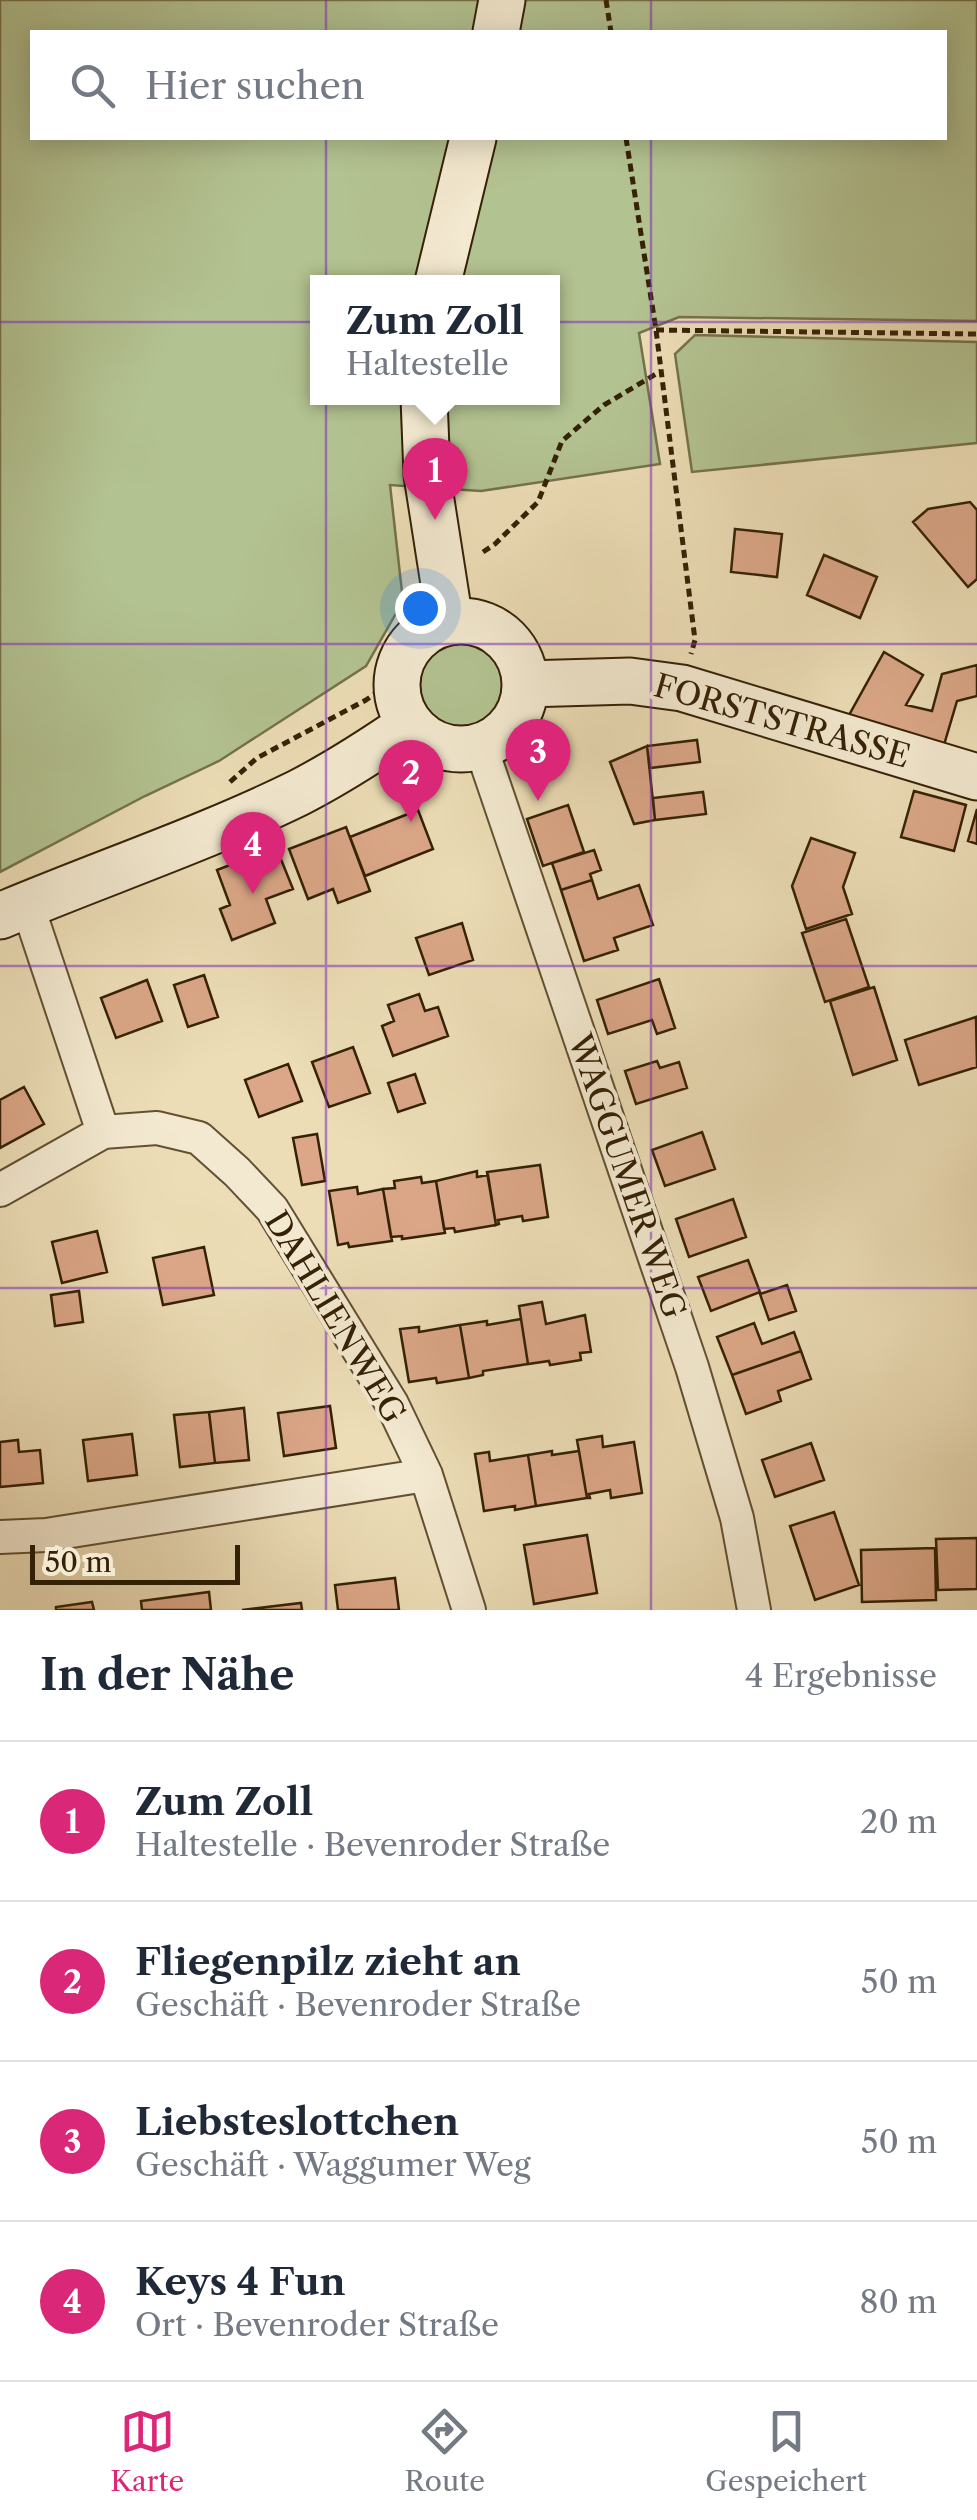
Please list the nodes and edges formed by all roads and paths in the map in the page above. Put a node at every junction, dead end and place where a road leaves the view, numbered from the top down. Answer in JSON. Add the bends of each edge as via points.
{"nodes":[{"id":1,"x":502,"y":0,"type":"edge"},
{"id":2,"x":606,"y":0,"type":"edge"},
{"id":3,"x":496,"y":30,"type":"edge"},
{"id":4,"x":611,"y":30,"type":"edge"},
{"id":5,"x":473,"y":140,"type":"edge"},
{"id":6,"x":626,"y":140,"type":"edge"},
{"id":7,"x":440,"y":275,"type":"edge"},
{"id":8,"x":656,"y":330,"type":"junction"},
{"id":9,"x":977,"y":334,"type":"edge"},
{"id":10,"x":661,"y":371,"type":"junction"},
{"id":11,"x":424,"y":405,"type":"edge"},
{"id":12,"x":483,"y":552,"type":"dead end"},
{"id":13,"x":450,"y":622,"type":"junction"},
{"id":14,"x":525,"y":684,"type":"junction"},
{"id":15,"x":682,"y":688,"type":"junction"},
{"id":16,"x":381,"y":690,"type":"junction"},
{"id":17,"x":409,"y":725,"type":"junction"},
{"id":18,"x":305,"y":732,"type":"junction"},
{"id":19,"x":310,"y":740,"type":"dead end"},
{"id":20,"x":481,"y":746,"type":"junction"},
{"id":21,"x":977,"y":777,"type":"edge"},
{"id":22,"x":226,"y":786,"type":"dead end"},
{"id":23,"x":14,"y":910,"type":"edge"},
{"id":24,"x":103,"y":1132,"type":"junction"},
{"id":25,"x":0,"y":1190,"type":"edge"},
{"id":26,"x":426,"y":1474,"type":"junction"},
{"id":27,"x":0,"y":1537,"type":"edge"},
{"id":28,"x":469,"y":1610,"type":"edge"},
{"id":29,"x":754,"y":1610,"type":"edge"}],
"edges":[{"from":1,"to":3,"type":"main road"},
{"from":2,"to":4,"type":"path"},
{"from":5,"to":7,"type":"main road"},
{"from":6,"to":8,"type":"path"},
{"from":8,"to":9,"type":"path"},
{"from":8,"to":10,"type":"path"},
{"from":10,"to":12,"type":"path","via":[[562,441],[538,502]]},
{"from":10,"to":15,"type":"path","via":[[694,640]]},
{"from":11,"to":13,"type":"main road","via":[[427,475]]},
{"from":13,"to":14,"type":"main road","via":[[476,622],[501,635],[518,657]]},
{"from":13,"to":16,"type":"main road","via":[[418,637]]},
{"from":14,"to":15,"type":"main road","name":"FORSTSTRASSE","via":[[630,680]]},
{"from":14,"to":20,"type":"main road","via":[[518,716]]},
{"from":15,"to":21,"type":"main road","name":"FORSTSTRASSE"},
{"from":16,"to":17,"type":"main road","via":[[397,695]]},
{"from":16,"to":18,"type":"path"},
{"from":17,"to":20,"type":"main road","via":[[442,747]]},
{"from":17,"to":23,"type":"main road","via":[[297,793]]},
{"from":18,"to":19,"type":"path"},
{"from":18,"to":22,"type":"path","via":[[257,758]]},
{"from":20,"to":29,"type":"street","name":"WAGGUMER WEG","via":[[692,1367],[737,1518]]},
{"from":23,"to":24,"type":"street"},
{"from":24,"to":25,"type":"street"},
{"from":24,"to":26,"type":"street","name":"DAHLIENWEG","via":[[157,1128],[198,1138],[272,1209],[392,1404]]},
{"from":26,"to":27,"type":"street","via":[[46,1536]]},
{"from":26,"to":28,"type":"street","name":"DAHLIENWEG"}]}
